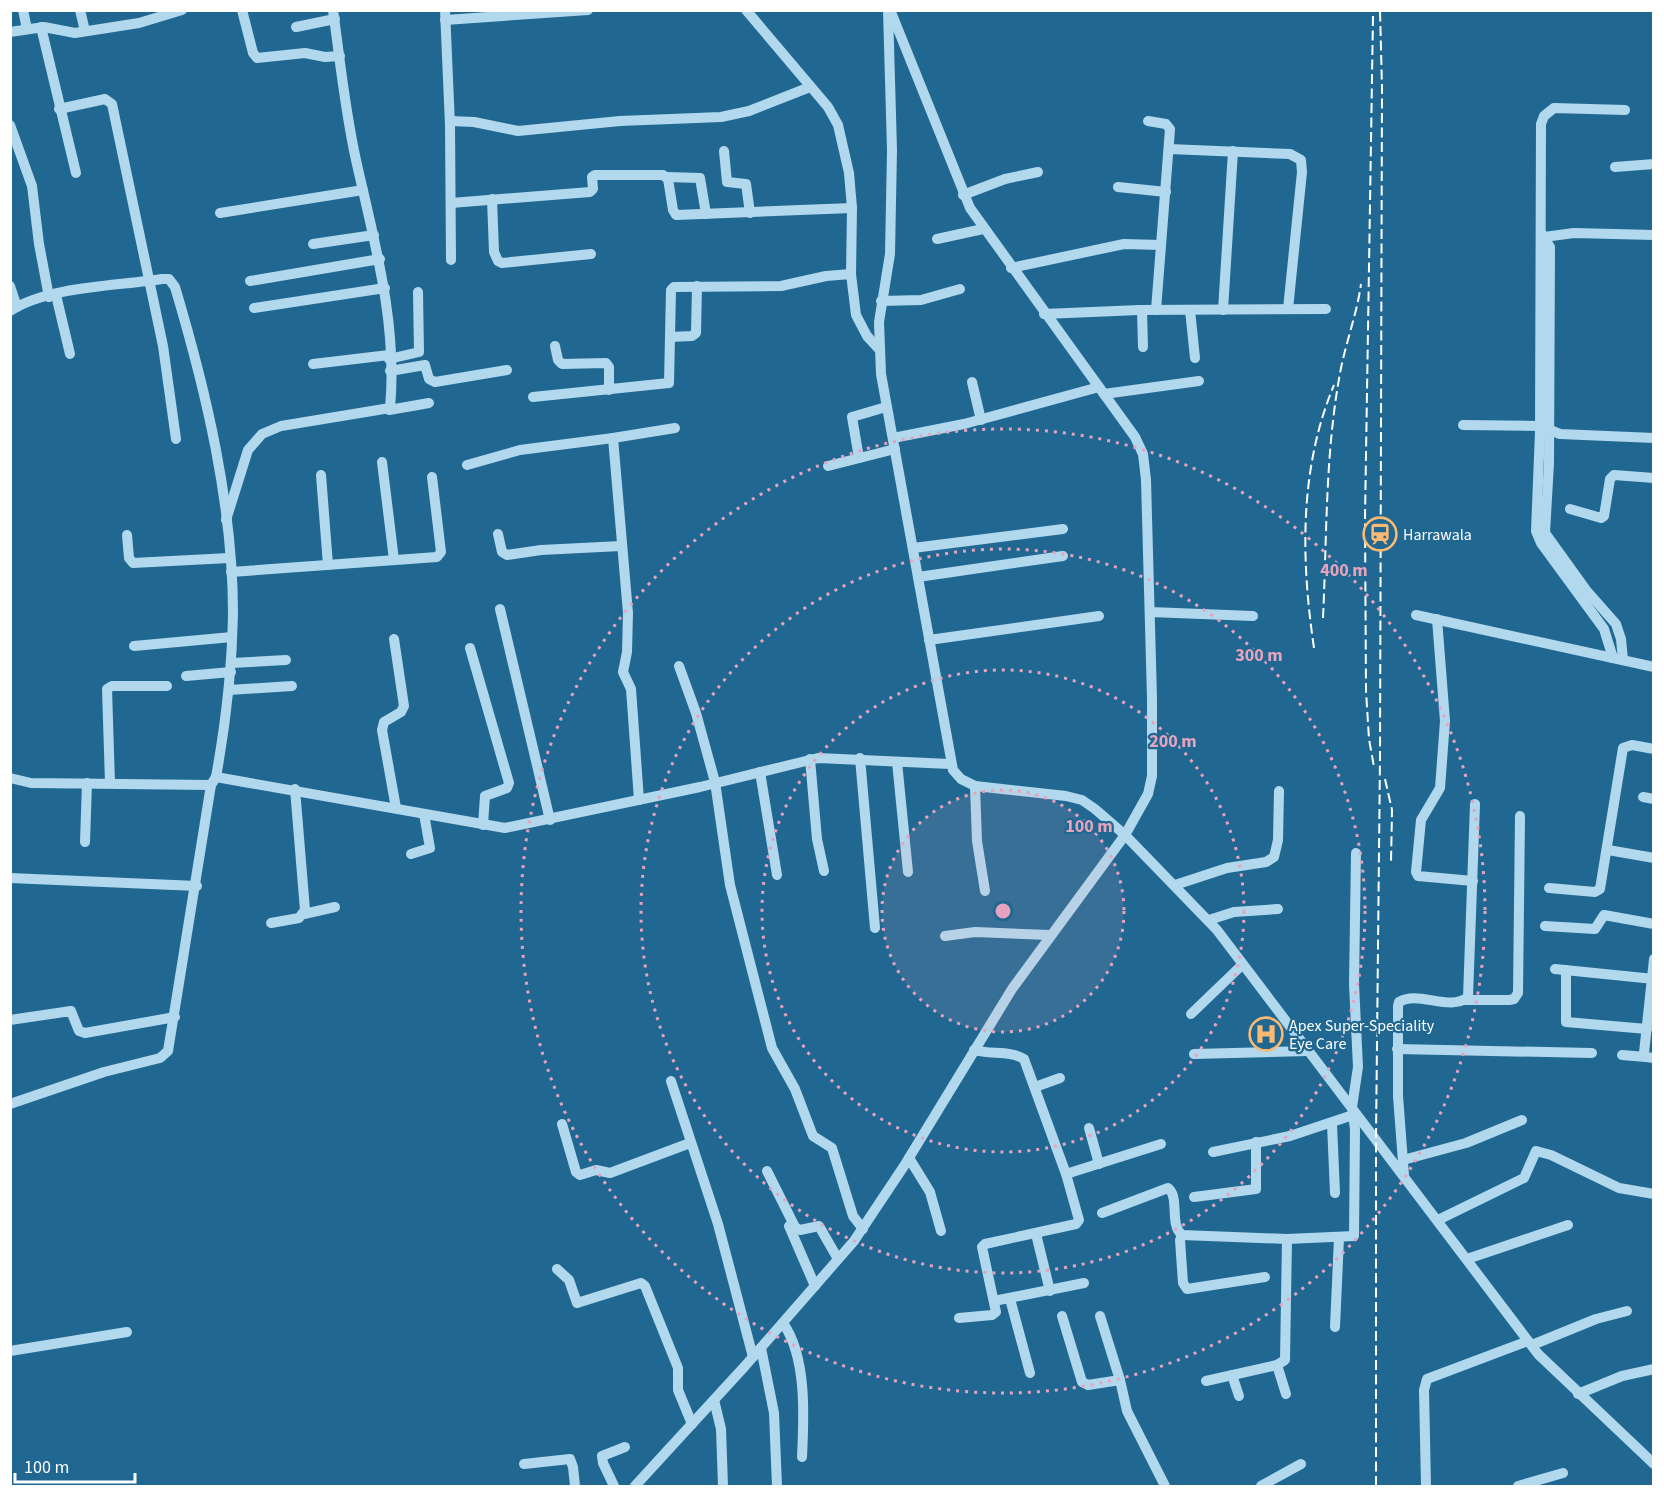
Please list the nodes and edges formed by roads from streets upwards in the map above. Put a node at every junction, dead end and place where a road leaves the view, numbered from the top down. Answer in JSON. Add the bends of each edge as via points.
{"nodes":[{"id":1,"x":23,"y":10,"type":"edge"},
{"id":2,"x":80,"y":10,"type":"edge"},
{"id":3,"x":182,"y":10,"type":"edge"},
{"id":4,"x":242,"y":10,"type":"edge"},
{"id":5,"x":588,"y":10,"type":"edge"},
{"id":6,"x":746,"y":10,"type":"edge"},
{"id":7,"x":889,"y":10,"type":"edge"},
{"id":8,"x":334,"y":15,"type":"edge"},
{"id":9,"x":445,"y":15,"type":"edge"},
{"id":10,"x":41,"y":27,"type":"junction"},
{"id":11,"x":296,"y":27,"type":"dead end"},
{"id":12,"x":27,"y":29,"type":"junction"},
{"id":13,"x":86,"y":31,"type":"junction"},
{"id":14,"x":10,"y":32,"type":"edge"},
{"id":15,"x":340,"y":56,"type":"junction"},
{"id":16,"x":810,"y":87,"type":"junction"},
{"id":17,"x":59,"y":109,"type":"junction"},
{"id":18,"x":1626,"y":110,"type":"dead end"},
{"id":19,"x":450,"y":121,"type":"junction"},
{"id":20,"x":1148,"y":121,"type":"dead end"},
{"id":21,"x":10,"y":125,"type":"edge"},
{"id":22,"x":1169,"y":148,"type":"junction"},
{"id":23,"x":724,"y":151,"type":"dead end"},
{"id":24,"x":1233,"y":151,"type":"junction"},
{"id":25,"x":1653,"y":164,"type":"edge"},
{"id":26,"x":1615,"y":167,"type":"dead end"},
{"id":27,"x":1038,"y":172,"type":"dead end"},
{"id":28,"x":76,"y":173,"type":"dead end"},
{"id":29,"x":667,"y":177,"type":"junction"},
{"id":30,"x":1118,"y":187,"type":"dead end"},
{"id":31,"x":363,"y":190,"type":"junction"},
{"id":32,"x":1166,"y":192,"type":"junction"},
{"id":33,"x":963,"y":195,"type":"junction"},
{"id":34,"x":492,"y":199,"type":"junction"},
{"id":35,"x":451,"y":203,"type":"junction"},
{"id":36,"x":852,"y":208,"type":"junction"},
{"id":37,"x":220,"y":213,"type":"dead end"},
{"id":38,"x":750,"y":213,"type":"junction"},
{"id":39,"x":706,"y":214,"type":"junction"},
{"id":40,"x":983,"y":228,"type":"junction"},
{"id":41,"x":374,"y":235,"type":"junction"},
{"id":42,"x":1653,"y":235,"type":"edge"},
{"id":43,"x":1543,"y":236,"type":"junction"},
{"id":44,"x":937,"y":239,"type":"dead end"},
{"id":45,"x":313,"y":244,"type":"dead end"},
{"id":46,"x":1161,"y":245,"type":"junction"},
{"id":47,"x":591,"y":254,"type":"dead end"},
{"id":48,"x":380,"y":259,"type":"junction"},
{"id":49,"x":451,"y":260,"type":"dead end"},
{"id":50,"x":1011,"y":268,"type":"junction"},
{"id":51,"x":851,"y":274,"type":"junction"},
{"id":52,"x":150,"y":280,"type":"junction"},
{"id":53,"x":250,"y":281,"type":"dead end"},
{"id":54,"x":10,"y":286,"type":"edge"},
{"id":55,"x":697,"y":286,"type":"junction"},
{"id":56,"x":385,"y":288,"type":"junction"},
{"id":57,"x":960,"y":289,"type":"dead end"},
{"id":58,"x":418,"y":292,"type":"dead end"},
{"id":59,"x":53,"y":296,"type":"junction"},
{"id":60,"x":881,"y":301,"type":"junction"},
{"id":61,"x":254,"y":308,"type":"dead end"},
{"id":62,"x":14,"y":309,"type":"edge"},
{"id":63,"x":1288,"y":309,"type":"junction"},
{"id":64,"x":1326,"y":309,"type":"dead end"},
{"id":65,"x":1142,"y":310,"type":"junction"},
{"id":66,"x":1156,"y":310,"type":"junction"},
{"id":67,"x":1190,"y":310,"type":"junction"},
{"id":68,"x":1223,"y":310,"type":"junction"},
{"id":69,"x":1044,"y":314,"type":"junction"},
{"id":70,"x":670,"y":337,"type":"junction"},
{"id":71,"x":555,"y":346,"type":"dead end"},
{"id":72,"x":1143,"y":347,"type":"dead end"},
{"id":73,"x":879,"y":349,"type":"junction"},
{"id":74,"x":70,"y":354,"type":"dead end"},
{"id":75,"x":389,"y":357,"type":"junction"},
{"id":76,"x":1195,"y":358,"type":"dead end"},
{"id":77,"x":313,"y":363,"type":"dead end"},
{"id":78,"x":507,"y":370,"type":"dead end"},
{"id":79,"x":390,"y":371,"type":"junction"},
{"id":80,"x":1200,"y":381,"type":"dead end"},
{"id":81,"x":972,"y":382,"type":"dead end"},
{"id":82,"x":609,"y":390,"type":"junction"},
{"id":83,"x":1101,"y":390,"type":"junction"},
{"id":84,"x":533,"y":397,"type":"dead end"},
{"id":85,"x":429,"y":403,"type":"dead end"},
{"id":86,"x":886,"y":407,"type":"junction"},
{"id":87,"x":389,"y":410,"type":"junction"},
{"id":88,"x":981,"y":420,"type":"junction"},
{"id":89,"x":1463,"y":425,"type":"dead end"},
{"id":90,"x":675,"y":428,"type":"dead end"},
{"id":91,"x":1545,"y":428,"type":"junction"},
{"id":92,"x":614,"y":438,"type":"junction"},
{"id":93,"x":1653,"y":438,"type":"edge"},
{"id":94,"x":176,"y":439,"type":"dead end"},
{"id":95,"x":894,"y":444,"type":"junction"},
{"id":96,"x":858,"y":458,"type":"junction"},
{"id":97,"x":382,"y":462,"type":"dead end"},
{"id":98,"x":467,"y":465,"type":"dead end"},
{"id":99,"x":828,"y":466,"type":"dead end"},
{"id":100,"x":321,"y":475,"type":"dead end"},
{"id":101,"x":432,"y":477,"type":"dead end"},
{"id":102,"x":1653,"y":478,"type":"edge"},
{"id":103,"x":1569,"y":509,"type":"dead end"},
{"id":104,"x":225,"y":522,"type":"junction"},
{"id":105,"x":1063,"y":529,"type":"dead end"},
{"id":106,"x":498,"y":534,"type":"dead end"},
{"id":107,"x":126,"y":536,"type":"dead end"},
{"id":108,"x":621,"y":546,"type":"junction"},
{"id":109,"x":913,"y":548,"type":"junction"},
{"id":110,"x":1063,"y":556,"type":"dead end"},
{"id":111,"x":229,"y":558,"type":"junction"},
{"id":112,"x":394,"y":560,"type":"junction"},
{"id":113,"x":328,"y":565,"type":"junction"},
{"id":114,"x":231,"y":572,"type":"junction"},
{"id":115,"x":918,"y":577,"type":"junction"},
{"id":116,"x":500,"y":609,"type":"dead end"},
{"id":117,"x":1150,"y":612,"type":"junction"},
{"id":118,"x":1416,"y":615,"type":"dead end"},
{"id":119,"x":1099,"y":616,"type":"dead end"},
{"id":120,"x":1253,"y":616,"type":"dead end"},
{"id":121,"x":1437,"y":619,"type":"junction"},
{"id":122,"x":232,"y":637,"type":"junction"},
{"id":123,"x":394,"y":639,"type":"dead end"},
{"id":124,"x":929,"y":640,"type":"junction"},
{"id":125,"x":134,"y":646,"type":"dead end"},
{"id":126,"x":470,"y":648,"type":"dead end"},
{"id":127,"x":1618,"y":659,"type":"junction"},
{"id":128,"x":286,"y":660,"type":"dead end"},
{"id":129,"x":679,"y":666,"type":"dead end"},
{"id":130,"x":1653,"y":667,"type":"edge"},
{"id":131,"x":231,"y":668,"type":"junction"},
{"id":132,"x":186,"y":676,"type":"dead end"},
{"id":133,"x":167,"y":686,"type":"dead end"},
{"id":134,"x":292,"y":686,"type":"dead end"},
{"id":135,"x":229,"y":690,"type":"junction"},
{"id":136,"x":1653,"y":749,"type":"edge"},
{"id":137,"x":860,"y":758,"type":"junction"},
{"id":138,"x":810,"y":759,"type":"junction"},
{"id":139,"x":897,"y":762,"type":"junction"},
{"id":140,"x":950,"y":764,"type":"junction"},
{"id":141,"x":760,"y":772,"type":"junction"},
{"id":142,"x":10,"y":778,"type":"edge"},
{"id":143,"x":214,"y":781,"type":"junction"},
{"id":144,"x":715,"y":782,"type":"junction"},
{"id":145,"x":87,"y":783,"type":"junction"},
{"id":146,"x":110,"y":783,"type":"junction"},
{"id":147,"x":975,"y":786,"type":"junction"},
{"id":148,"x":295,"y":789,"type":"junction"},
{"id":149,"x":1279,"y":791,"type":"dead end"},
{"id":150,"x":639,"y":800,"type":"junction"},
{"id":151,"x":1475,"y":804,"type":"dead end"},
{"id":152,"x":396,"y":808,"type":"junction"},
{"id":153,"x":424,"y":814,"type":"junction"},
{"id":154,"x":1520,"y":816,"type":"dead end"},
{"id":155,"x":550,"y":820,"type":"junction"},
{"id":156,"x":483,"y":825,"type":"junction"},
{"id":157,"x":1125,"y":835,"type":"junction"},
{"id":158,"x":85,"y":842,"type":"dead end"},
{"id":159,"x":1608,"y":850,"type":"junction"},
{"id":160,"x":1356,"y":853,"type":"dead end"},
{"id":161,"x":411,"y":854,"type":"dead end"},
{"id":162,"x":1653,"y":858,"type":"edge"},
{"id":163,"x":824,"y":871,"type":"dead end"},
{"id":164,"x":908,"y":872,"type":"dead end"},
{"id":165,"x":777,"y":875,"type":"dead end"},
{"id":166,"x":10,"y":878,"type":"edge"},
{"id":167,"x":1473,"y":881,"type":"junction"},
{"id":168,"x":1175,"y":885,"type":"junction"},
{"id":169,"x":196,"y":886,"type":"junction"},
{"id":170,"x":1549,"y":888,"type":"dead end"},
{"id":171,"x":985,"y":891,"type":"dead end"},
{"id":172,"x":335,"y":907,"type":"dead end"},
{"id":173,"x":1278,"y":909,"type":"dead end"},
{"id":174,"x":304,"y":914,"type":"junction"},
{"id":175,"x":1209,"y":920,"type":"junction"},
{"id":176,"x":271,"y":923,"type":"dead end"},
{"id":177,"x":1653,"y":924,"type":"edge"},
{"id":178,"x":1545,"y":926,"type":"dead end"},
{"id":179,"x":875,"y":928,"type":"dead end"},
{"id":180,"x":1050,"y":935,"type":"junction"},
{"id":181,"x":945,"y":936,"type":"dead end"},
{"id":182,"x":1653,"y":959,"type":"edge"},
{"id":183,"x":1242,"y":965,"type":"junction"},
{"id":184,"x":1652,"y":978,"type":"edge"},
{"id":185,"x":1465,"y":1000,"type":"junction"},
{"id":186,"x":1191,"y":1014,"type":"dead end"},
{"id":187,"x":175,"y":1017,"type":"junction"},
{"id":188,"x":10,"y":1020,"type":"edge"},
{"id":189,"x":1647,"y":1029,"type":"junction"},
{"id":190,"x":1396,"y":1049,"type":"junction"},
{"id":191,"x":974,"y":1050,"type":"junction"},
{"id":192,"x":1308,"y":1051,"type":"junction"},
{"id":193,"x":1592,"y":1053,"type":"dead end"},
{"id":194,"x":1194,"y":1054,"type":"dead end"},
{"id":195,"x":1622,"y":1056,"type":"dead end"},
{"id":196,"x":1650,"y":1058,"type":"edge"},
{"id":197,"x":1060,"y":1078,"type":"dead end"},
{"id":198,"x":671,"y":1081,"type":"dead end"},
{"id":199,"x":1035,"y":1087,"type":"junction"},
{"id":200,"x":10,"y":1104,"type":"edge"},
{"id":201,"x":1352,"y":1111,"type":"junction"},
{"id":202,"x":1522,"y":1120,"type":"dead end"},
{"id":203,"x":562,"y":1124,"type":"dead end"},
{"id":204,"x":1332,"y":1124,"type":"junction"},
{"id":205,"x":1089,"y":1128,"type":"dead end"},
{"id":206,"x":1256,"y":1142,"type":"junction"},
{"id":207,"x":690,"y":1143,"type":"junction"},
{"id":208,"x":1161,"y":1144,"type":"dead end"},
{"id":209,"x":1213,"y":1152,"type":"dead end"},
{"id":210,"x":909,"y":1158,"type":"junction"},
{"id":211,"x":1403,"y":1160,"type":"junction"},
{"id":212,"x":1099,"y":1164,"type":"junction"},
{"id":213,"x":767,"y":1171,"type":"dead end"},
{"id":214,"x":1066,"y":1174,"type":"junction"},
{"id":215,"x":1404,"y":1175,"type":"junction"},
{"id":216,"x":1335,"y":1193,"type":"dead end"},
{"id":217,"x":1653,"y":1194,"type":"edge"},
{"id":218,"x":1194,"y":1197,"type":"dead end"},
{"id":219,"x":1102,"y":1213,"type":"dead end"},
{"id":220,"x":1438,"y":1220,"type":"junction"},
{"id":221,"x":1568,"y":1225,"type":"dead end"},
{"id":222,"x":789,"y":1226,"type":"dead end"},
{"id":223,"x":863,"y":1229,"type":"junction"},
{"id":224,"x":941,"y":1231,"type":"dead end"},
{"id":225,"x":1036,"y":1234,"type":"junction"},
{"id":226,"x":1182,"y":1235,"type":"junction"},
{"id":227,"x":1339,"y":1238,"type":"junction"},
{"id":228,"x":1287,"y":1239,"type":"junction"},
{"id":229,"x":837,"y":1259,"type":"junction"},
{"id":230,"x":1467,"y":1259,"type":"junction"},
{"id":231,"x":557,"y":1269,"type":"dead end"},
{"id":232,"x":1265,"y":1277,"type":"dead end"},
{"id":233,"x":1084,"y":1283,"type":"dead end"},
{"id":234,"x":814,"y":1286,"type":"junction"},
{"id":235,"x":1050,"y":1291,"type":"junction"},
{"id":236,"x":1010,"y":1299,"type":"junction"},
{"id":237,"x":994,"y":1301,"type":"junction"},
{"id":238,"x":1627,"y":1311,"type":"dead end"},
{"id":239,"x":1062,"y":1316,"type":"dead end"},
{"id":240,"x":1100,"y":1316,"type":"dead end"},
{"id":241,"x":959,"y":1318,"type":"dead end"},
{"id":242,"x":783,"y":1323,"type":"junction"},
{"id":243,"x":1335,"y":1327,"type":"dead end"},
{"id":244,"x":127,"y":1332,"type":"dead end"},
{"id":245,"x":1530,"y":1343,"type":"junction"},
{"id":246,"x":761,"y":1348,"type":"junction"},
{"id":247,"x":10,"y":1351,"type":"edge"},
{"id":248,"x":753,"y":1357,"type":"junction"},
{"id":249,"x":1277,"y":1365,"type":"junction"},
{"id":250,"x":1653,"y":1369,"type":"edge"},
{"id":251,"x":1030,"y":1373,"type":"dead end"},
{"id":252,"x":1232,"y":1375,"type":"junction"},
{"id":253,"x":1120,"y":1380,"type":"junction"},
{"id":254,"x":1206,"y":1381,"type":"dead end"},
{"id":255,"x":1578,"y":1394,"type":"junction"},
{"id":256,"x":1286,"y":1395,"type":"dead end"},
{"id":257,"x":1239,"y":1396,"type":"dead end"},
{"id":258,"x":714,"y":1400,"type":"junction"},
{"id":259,"x":692,"y":1424,"type":"junction"},
{"id":260,"x":625,"y":1447,"type":"dead end"},
{"id":261,"x":802,"y":1457,"type":"dead end"},
{"id":262,"x":524,"y":1464,"type":"dead end"},
{"id":263,"x":1301,"y":1464,"type":"dead end"},
{"id":264,"x":1653,"y":1464,"type":"edge"},
{"id":265,"x":648,"y":1472,"type":"junction"},
{"id":266,"x":1563,"y":1473,"type":"dead end"},
{"id":267,"x":574,"y":1486,"type":"edge"},
{"id":268,"x":614,"y":1486,"type":"edge"},
{"id":269,"x":635,"y":1486,"type":"edge"},
{"id":270,"x":649,"y":1486,"type":"edge"},
{"id":271,"x":723,"y":1486,"type":"edge"},
{"id":272,"x":777,"y":1486,"type":"edge"},
{"id":273,"x":1165,"y":1486,"type":"edge"},
{"id":274,"x":1261,"y":1486,"type":"edge"},
{"id":275,"x":1425,"y":1486,"type":"edge"},
{"id":276,"x":1518,"y":1486,"type":"edge"}],
"edges":[{"from":1,"to":12,"type":"street"},
{"from":2,"to":13,"type":"street"},
{"from":3,"to":13,"type":"street","via":[[139,23]]},
{"from":4,"to":15,"type":"street","via":[[257,58],[305,52]]},
{"from":5,"to":9,"type":"street"},
{"from":6,"to":16,"type":"street"},
{"from":7,"to":33,"type":"street"},
{"from":7,"to":60,"type":"street","via":[[890,254]]},
{"from":8,"to":11,"type":"street"},
{"from":8,"to":15,"type":"street"},
{"from":9,"to":19,"type":"street"},
{"from":10,"to":12,"type":"street"},
{"from":10,"to":13,"type":"street"},
{"from":10,"to":17,"type":"street"},
{"from":12,"to":14,"type":"street"},
{"from":15,"to":31,"type":"street"},
{"from":16,"to":19,"type":"street","via":[[749,111],[721,117],[518,131]]},
{"from":16,"to":36,"type":"street","via":[[838,125],[847,154]]},
{"from":17,"to":28,"type":"street"},
{"from":17,"to":52,"type":"street","via":[[111,101]]},
{"from":18,"to":43,"type":"street","via":[[1558,108],[1544,116]]},
{"from":19,"to":35,"type":"street"},
{"from":20,"to":22,"type":"street","via":[[1170,127]]},
{"from":21,"to":59,"type":"street","via":[[32,186],[39,244]]},
{"from":22,"to":24,"type":"street"},
{"from":22,"to":32,"type":"street"},
{"from":23,"to":38,"type":"street","via":[[727,182],[746,184]]},
{"from":24,"to":63,"type":"street","via":[[1290,154],[1301,160]]},
{"from":24,"to":68,"type":"street"},
{"from":25,"to":26,"type":"street"},
{"from":27,"to":33,"type":"street"},
{"from":29,"to":34,"type":"street","via":[[595,175],[590,192]]},
{"from":29,"to":39,"type":"street","via":[[700,178]]},
{"from":29,"to":39,"type":"street","via":[[674,214]]},
{"from":30,"to":32,"type":"street"},
{"from":31,"to":37,"type":"street"},
{"from":31,"to":41,"type":"street"},
{"from":32,"to":46,"type":"street"},
{"from":33,"to":40,"type":"street"},
{"from":34,"to":35,"type":"street"},
{"from":34,"to":47,"type":"street","via":[[494,252],[498,261]]},
{"from":35,"to":49,"type":"street"},
{"from":36,"to":38,"type":"street"},
{"from":36,"to":51,"type":"street"},
{"from":38,"to":39,"type":"street"},
{"from":40,"to":44,"type":"street"},
{"from":40,"to":50,"type":"street"},
{"from":41,"to":45,"type":"street"},
{"from":41,"to":48,"type":"street"},
{"from":42,"to":43,"type":"street"},
{"from":43,"to":91,"type":"street"},
{"from":46,"to":50,"type":"street","via":[[1124,244]]},
{"from":46,"to":66,"type":"street"},
{"from":48,"to":53,"type":"street"},
{"from":48,"to":56,"type":"street"},
{"from":50,"to":69,"type":"street"},
{"from":51,"to":55,"type":"street","via":[[781,286]]},
{"from":51,"to":73,"type":"street","via":[[856,315]]},
{"from":52,"to":59,"type":"street"},
{"from":52,"to":94,"type":"street"},
{"from":52,"to":104,"type":"street","via":[[169,279],[175,287],[210,424]]},
{"from":54,"to":62,"type":"street"},
{"from":55,"to":70,"type":"street","via":[[696,333]]},
{"from":55,"to":70,"type":"street","via":[[677,286],[671,290]]},
{"from":56,"to":61,"type":"street"},
{"from":56,"to":75,"type":"street"},
{"from":57,"to":60,"type":"street","via":[[921,300]]},
{"from":58,"to":75,"type":"street","via":[[419,352]]},
{"from":59,"to":62,"type":"street"},
{"from":59,"to":74,"type":"street"},
{"from":60,"to":73,"type":"street"},
{"from":63,"to":64,"type":"street"},
{"from":63,"to":68,"type":"street"},
{"from":65,"to":66,"type":"street"},
{"from":65,"to":69,"type":"street"},
{"from":65,"to":72,"type":"street"},
{"from":66,"to":67,"type":"street"},
{"from":67,"to":68,"type":"street"},
{"from":67,"to":76,"type":"street"},
{"from":69,"to":83,"type":"street"},
{"from":70,"to":82,"type":"street","via":[[669,383]]},
{"from":71,"to":82,"type":"street","via":[[562,364],[606,363]]},
{"from":73,"to":86,"type":"street"},
{"from":75,"to":77,"type":"street"},
{"from":75,"to":79,"type":"street"},
{"from":78,"to":79,"type":"street","via":[[435,382],[429,379],[425,365]]},
{"from":79,"to":87,"type":"street"},
{"from":80,"to":83,"type":"street"},
{"from":81,"to":88,"type":"street"},
{"from":82,"to":84,"type":"street"},
{"from":83,"to":88,"type":"street"},
{"from":83,"to":117,"type":"street","via":[[1135,437],[1145,464]]},
{"from":85,"to":87,"type":"street"},
{"from":86,"to":95,"type":"street"},
{"from":86,"to":96,"type":"street","via":[[852,417]]},
{"from":87,"to":104,"type":"street","via":[[295,423],[262,434],[248,450]]},
{"from":88,"to":95,"type":"street"},
{"from":89,"to":91,"type":"street"},
{"from":90,"to":92,"type":"street"},
{"from":91,"to":93,"type":"street","via":[[1582,436]]},
{"from":91,"to":127,"type":"street","via":[[1541,536],[1616,624],[1621,639]]},
{"from":92,"to":98,"type":"street","via":[[520,450]]},
{"from":92,"to":108,"type":"street"},
{"from":95,"to":96,"type":"street"},
{"from":95,"to":109,"type":"street"},
{"from":96,"to":99,"type":"street"},
{"from":97,"to":112,"type":"street"},
{"from":100,"to":113,"type":"street"},
{"from":101,"to":112,"type":"street","via":[[441,552],[434,558]]},
{"from":102,"to":103,"type":"street","via":[[1614,475],[1601,518]]},
{"from":104,"to":111,"type":"street"},
{"from":105,"to":109,"type":"street"},
{"from":106,"to":108,"type":"street","via":[[502,552],[507,555]]},
{"from":107,"to":111,"type":"street","via":[[133,563]]},
{"from":108,"to":150,"type":"street","via":[[628,613],[623,672],[631,689]]},
{"from":109,"to":115,"type":"street"},
{"from":110,"to":115,"type":"street"},
{"from":111,"to":114,"type":"street"},
{"from":112,"to":113,"type":"street"},
{"from":113,"to":114,"type":"street"},
{"from":114,"to":122,"type":"street"},
{"from":115,"to":124,"type":"street"},
{"from":116,"to":155,"type":"street"},
{"from":117,"to":120,"type":"street"},
{"from":117,"to":157,"type":"street","via":[[1151,786]]},
{"from":118,"to":121,"type":"street"},
{"from":119,"to":124,"type":"street"},
{"from":121,"to":127,"type":"street"},
{"from":121,"to":167,"type":"street","via":[[1445,721],[1440,788],[1421,820],[1416,872],[1426,879]]},
{"from":122,"to":125,"type":"street"},
{"from":122,"to":131,"type":"street"},
{"from":123,"to":152,"type":"street","via":[[404,706],[384,722],[382,730]]},
{"from":124,"to":140,"type":"street"},
{"from":126,"to":156,"type":"street","via":[[509,783],[507,788],[483,798]]},
{"from":127,"to":130,"type":"street"},
{"from":128,"to":131,"type":"street"},
{"from":129,"to":144,"type":"street"},
{"from":131,"to":132,"type":"street"},
{"from":131,"to":135,"type":"street"},
{"from":133,"to":146,"type":"street","via":[[107,689]]},
{"from":134,"to":135,"type":"street"},
{"from":135,"to":143,"type":"street"},
{"from":136,"to":159,"type":"street","via":[[1632,745],[1623,748]]},
{"from":137,"to":138,"type":"street"},
{"from":137,"to":139,"type":"street"},
{"from":137,"to":179,"type":"street"},
{"from":138,"to":141,"type":"street"},
{"from":138,"to":163,"type":"street"},
{"from":139,"to":140,"type":"street"},
{"from":139,"to":164,"type":"street"},
{"from":140,"to":147,"type":"street","via":[[961,779]]},
{"from":141,"to":144,"type":"street"},
{"from":141,"to":165,"type":"street"},
{"from":142,"to":145,"type":"street","via":[[31,783]]},
{"from":143,"to":146,"type":"street"},
{"from":143,"to":148,"type":"street"},
{"from":143,"to":169,"type":"street"},
{"from":144,"to":150,"type":"street"},
{"from":144,"to":223,"type":"street","via":[[730,885],[772,1048],[795,1089],[813,1136],[832,1148],[854,1215]]},
{"from":145,"to":146,"type":"street"},
{"from":145,"to":158,"type":"street"},
{"from":147,"to":157,"type":"street","via":[[1082,800]]},
{"from":147,"to":171,"type":"street","via":[[977,841]]},
{"from":148,"to":152,"type":"street"},
{"from":148,"to":174,"type":"street"},
{"from":149,"to":168,"type":"street","via":[[1274,857]]},
{"from":150,"to":155,"type":"street"},
{"from":151,"to":167,"type":"street"},
{"from":152,"to":153,"type":"street"},
{"from":153,"to":156,"type":"street"},
{"from":153,"to":161,"type":"street","via":[[430,848]]},
{"from":154,"to":185,"type":"street","via":[[1518,993],[1509,1000]]},
{"from":155,"to":156,"type":"street","via":[[505,828]]},
{"from":157,"to":168,"type":"street"},
{"from":157,"to":180,"type":"street"},
{"from":159,"to":162,"type":"street"},
{"from":159,"to":170,"type":"street","via":[[1598,892]]},
{"from":160,"to":201,"type":"street","via":[[1354,973],[1358,1067]]},
{"from":166,"to":169,"type":"street"},
{"from":167,"to":185,"type":"street","via":[[1469,993]]},
{"from":168,"to":175,"type":"street"},
{"from":169,"to":187,"type":"street"},
{"from":172,"to":174,"type":"street"},
{"from":173,"to":175,"type":"street","via":[[1234,912]]},
{"from":174,"to":176,"type":"street"},
{"from":175,"to":183,"type":"street"},
{"from":177,"to":178,"type":"street","via":[[1604,915],[1595,929]]},
{"from":180,"to":181,"type":"street","via":[[975,932]]},
{"from":180,"to":191,"type":"street"},
{"from":182,"to":184,"type":"street"},
{"from":183,"to":186,"type":"street"},
{"from":183,"to":192,"type":"street"},
{"from":184,"to":189,"type":"street"},
{"from":184,"to":189,"type":"street","via":[[1561,970],[1568,1023]]},
{"from":185,"to":190,"type":"street","via":[[1402,999],[1398,1006]]},
{"from":187,"to":188,"type":"street","via":[[85,1033],[79,1031],[71,1011]]},
{"from":187,"to":200,"type":"street","via":[[171,1046],[160,1058],[104,1072]]},
{"from":189,"to":196,"type":"street"},
{"from":190,"to":193,"type":"street"},
{"from":190,"to":211,"type":"street"},
{"from":191,"to":199,"type":"street","via":[[1024,1059]]},
{"from":191,"to":210,"type":"street"},
{"from":192,"to":194,"type":"street"},
{"from":192,"to":201,"type":"street"},
{"from":195,"to":196,"type":"street"},
{"from":197,"to":199,"type":"street"},
{"from":198,"to":207,"type":"street"},
{"from":199,"to":214,"type":"street"},
{"from":201,"to":204,"type":"street"},
{"from":201,"to":215,"type":"street"},
{"from":201,"to":227,"type":"street","via":[[1356,1129],[1354,1236]]},
{"from":202,"to":211,"type":"street","via":[[1466,1143]]},
{"from":203,"to":207,"type":"street","via":[[579,1175],[596,1170],[610,1173]]},
{"from":204,"to":206,"type":"street"},
{"from":204,"to":216,"type":"street"},
{"from":205,"to":212,"type":"street"},
{"from":206,"to":209,"type":"street"},
{"from":206,"to":218,"type":"street","via":[[1256,1189]]},
{"from":207,"to":248,"type":"street","via":[[718,1224]]},
{"from":208,"to":212,"type":"street"},
{"from":210,"to":223,"type":"street"},
{"from":210,"to":224,"type":"street","via":[[930,1192]]},
{"from":211,"to":215,"type":"street"},
{"from":212,"to":214,"type":"street"},
{"from":213,"to":229,"type":"street","via":[[795,1227],[800,1230],[819,1226]]},
{"from":214,"to":225,"type":"street","via":[[1079,1220]]},
{"from":215,"to":220,"type":"street"},
{"from":217,"to":220,"type":"street","via":[[1618,1188],[1536,1151],[1524,1178]]},
{"from":219,"to":226,"type":"street","via":[[1168,1188]]},
{"from":220,"to":230,"type":"street"},
{"from":221,"to":230,"type":"street"},
{"from":222,"to":234,"type":"street"},
{"from":223,"to":229,"type":"street"},
{"from":225,"to":235,"type":"street"},
{"from":225,"to":237,"type":"street","via":[[982,1247]]},
{"from":226,"to":228,"type":"street"},
{"from":226,"to":232,"type":"street","via":[[1183,1283],[1187,1288]]},
{"from":227,"to":228,"type":"street"},
{"from":227,"to":243,"type":"street"},
{"from":228,"to":249,"type":"street","via":[[1287,1355]]},
{"from":229,"to":234,"type":"street"},
{"from":230,"to":245,"type":"street"},
{"from":231,"to":259,"type":"street","via":[[569,1280],[573,1299],[579,1304],[641,1283],[645,1286],[678,1368],[678,1390]]},
{"from":233,"to":235,"type":"street"},
{"from":234,"to":242,"type":"street"},
{"from":235,"to":236,"type":"street"},
{"from":236,"to":237,"type":"street"},
{"from":236,"to":251,"type":"street"},
{"from":237,"to":241,"type":"street","via":[[996,1312],[992,1316]]},
{"from":238,"to":245,"type":"street"},
{"from":239,"to":253,"type":"street","via":[[1082,1382],[1088,1385]]},
{"from":240,"to":253,"type":"street"},
{"from":242,"to":246,"type":"street"},
{"from":242,"to":261,"type":"street","via":[[793,1343],[802,1394]]},
{"from":244,"to":247,"type":"street"},
{"from":245,"to":255,"type":"street"},
{"from":245,"to":275,"type":"street","via":[[1427,1379]]},
{"from":246,"to":248,"type":"street"},
{"from":246,"to":272,"type":"street","via":[[774,1413]]},
{"from":248,"to":258,"type":"street"},
{"from":249,"to":252,"type":"street"},
{"from":249,"to":256,"type":"street"},
{"from":250,"to":255,"type":"street","via":[[1622,1376]]},
{"from":252,"to":254,"type":"street"},
{"from":252,"to":257,"type":"street"},
{"from":253,"to":273,"type":"street","via":[[1127,1411]]},
{"from":255,"to":264,"type":"street"},
{"from":258,"to":259,"type":"street"},
{"from":258,"to":271,"type":"street","via":[[721,1429]]},
{"from":259,"to":265,"type":"street"},
{"from":260,"to":268,"type":"street","via":[[602,1456]]},
{"from":262,"to":267,"type":"street","via":[[570,1460]]},
{"from":263,"to":274,"type":"street"},
{"from":265,"to":269,"type":"street"},
{"from":265,"to":270,"type":"street"},
{"from":266,"to":276,"type":"street"}]}
